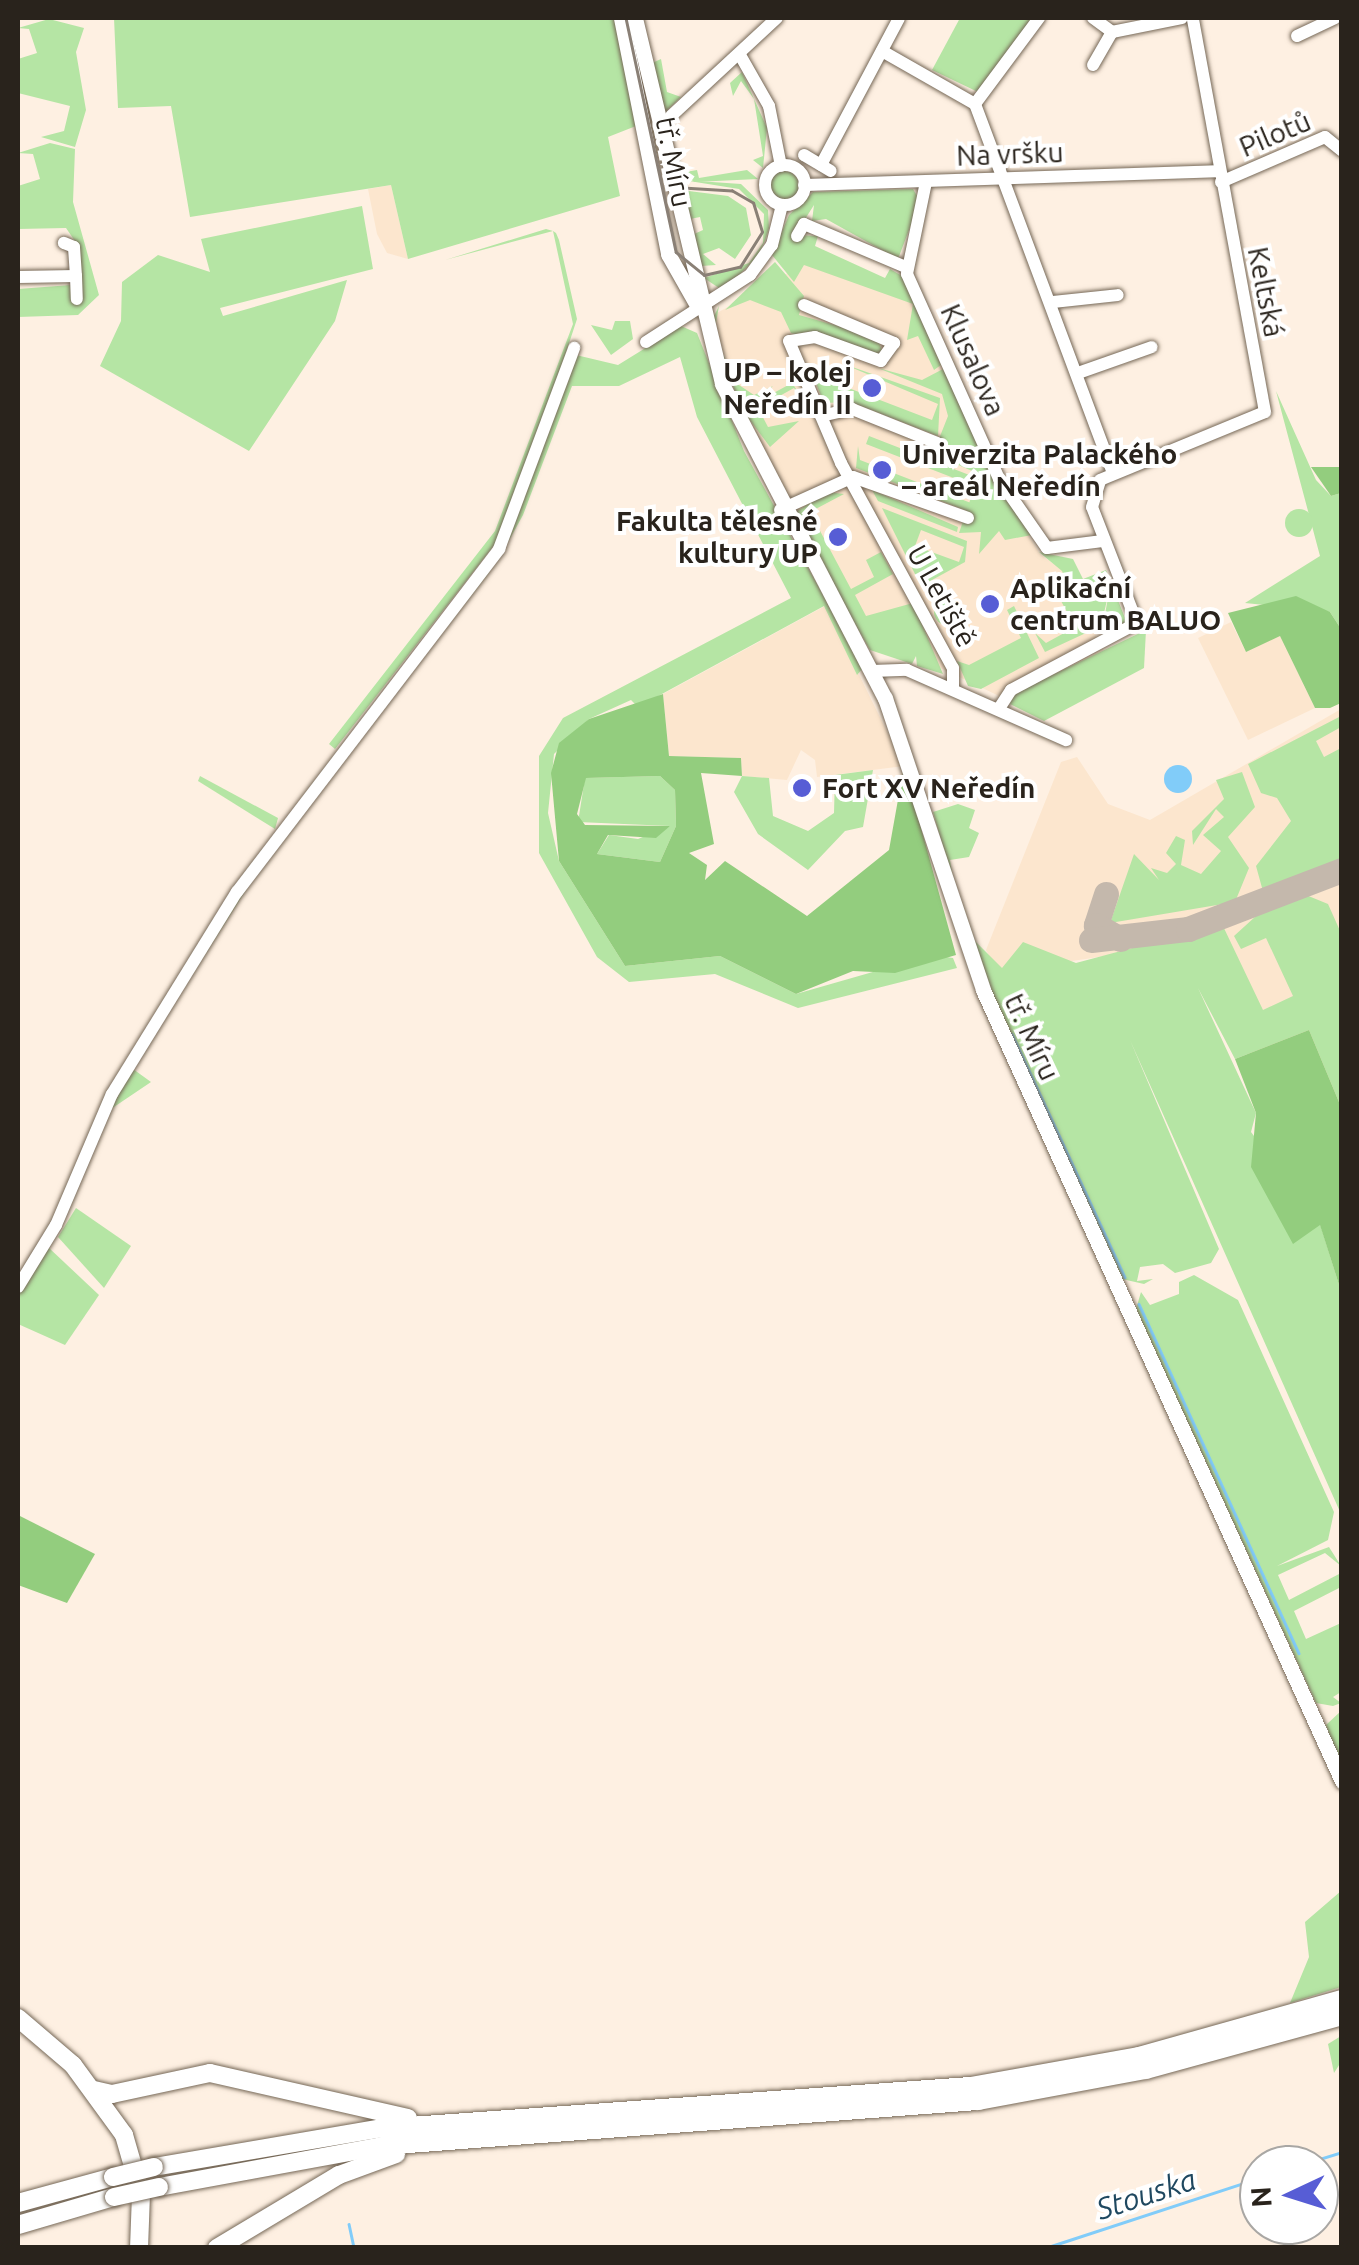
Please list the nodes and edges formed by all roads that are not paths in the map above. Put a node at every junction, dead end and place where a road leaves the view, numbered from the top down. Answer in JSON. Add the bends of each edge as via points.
{"nodes":[{"id":1,"x":620,"y":18,"type":"edge"},
{"id":2,"x":636,"y":18,"type":"edge"},
{"id":3,"x":777,"y":18,"type":"edge"},
{"id":4,"x":900,"y":18,"type":"edge"},
{"id":5,"x":1039,"y":18,"type":"edge"},
{"id":6,"x":1092,"y":18,"type":"edge"},
{"id":7,"x":1182,"y":18,"type":"edge"},
{"id":8,"x":1193,"y":18,"type":"edge"},
{"id":9,"x":1335,"y":18,"type":"edge"},
{"id":10,"x":1112,"y":32,"type":"junction"},
{"id":11,"x":1297,"y":36,"type":"dead end"},
{"id":12,"x":882,"y":51,"type":"junction"},
{"id":13,"x":740,"y":55,"type":"junction"},
{"id":14,"x":1093,"y":65,"type":"dead end"},
{"id":15,"x":975,"y":104,"type":"junction"},
{"id":16,"x":670,"y":116,"type":"dead end"},
{"id":17,"x":1342,"y":150,"type":"edge"},
{"id":18,"x":804,"y":155,"type":"dead end"},
{"id":19,"x":780,"y":166,"type":"junction"},
{"id":20,"x":1220,"y":176,"type":"junction"},
{"id":21,"x":1000,"y":178,"type":"junction"},
{"id":22,"x":926,"y":182,"type":"junction"},
{"id":23,"x":804,"y":185,"type":"junction"},
{"id":24,"x":782,"y":205,"type":"junction"},
{"id":25,"x":801,"y":230,"type":"dead end"},
{"id":26,"x":64,"y":243,"type":"dead end"},
{"id":27,"x":906,"y":267,"type":"junction"},
{"id":28,"x":76,"y":276,"type":"junction"},
{"id":29,"x":18,"y":277,"type":"edge"},
{"id":30,"x":1118,"y":295,"type":"dead end"},
{"id":31,"x":77,"y":299,"type":"dead end"},
{"id":32,"x":1053,"y":302,"type":"junction"},
{"id":33,"x":804,"y":305,"type":"dead end"},
{"id":34,"x":698,"y":307,"type":"junction"},
{"id":35,"x":646,"y":342,"type":"dead end"},
{"id":36,"x":574,"y":348,"type":"dead end"},
{"id":37,"x":1152,"y":348,"type":"dead end"},
{"id":38,"x":1078,"y":373,"type":"junction"},
{"id":39,"x":821,"y":416,"type":"junction"},
{"id":40,"x":937,"y":443,"type":"dead end"},
{"id":41,"x":1112,"y":472,"type":"junction"},
{"id":42,"x":849,"y":477,"type":"junction"},
{"id":43,"x":780,"y":510,"type":"junction"},
{"id":44,"x":968,"y":518,"type":"dead end"},
{"id":45,"x":1104,"y":541,"type":"junction"},
{"id":46,"x":872,"y":671,"type":"junction"},
{"id":47,"x":953,"y":687,"type":"junction"},
{"id":48,"x":1000,"y":707,"type":"junction"},
{"id":49,"x":1066,"y":740,"type":"dead end"},
{"id":50,"x":18,"y":1288,"type":"edge"},
{"id":51,"x":1342,"y":1782,"type":"edge"},
{"id":52,"x":1342,"y":1999,"type":"edge"},
{"id":53,"x":1342,"y":2016,"type":"edge"},
{"id":54,"x":18,"y":2018,"type":"edge"},
{"id":55,"x":94,"y":2090,"type":"junction"},
{"id":56,"x":468,"y":2120,"type":"junction"},
{"id":57,"x":450,"y":2140,"type":"junction"},
{"id":58,"x":18,"y":2203,"type":"edge"},
{"id":59,"x":18,"y":2225,"type":"edge"},
{"id":60,"x":139,"y":2248,"type":"edge"},
{"id":61,"x":217,"y":2248,"type":"edge"}],
"edges":[{"from":1,"to":34,"type":"main road","name":"tř. Míru","via":[[668,254]]},
{"from":2,"to":34,"type":"main road","name":"tř. Míru"},
{"from":3,"to":13,"type":"street"},
{"from":4,"to":12,"type":"street"},
{"from":5,"to":15,"type":"street"},
{"from":6,"to":10,"type":"street"},
{"from":7,"to":10,"type":"street"},
{"from":8,"to":20,"type":"street","name":"Keltská"},
{"from":9,"to":11,"type":"street"},
{"from":10,"to":14,"type":"street"},
{"from":12,"to":15,"type":"street"},
{"from":12,"to":18,"type":"street","via":[[826,168]]},
{"from":13,"to":16,"type":"street"},
{"from":13,"to":19,"type":"street","via":[[768,106]]},
{"from":15,"to":21,"type":"street"},
{"from":17,"to":20,"type":"street","name":"Pilotů","via":[[1325,137]]},
{"from":19,"to":23,"type":"street","via":[[797,170]]},
{"from":19,"to":24,"type":"street","via":[[765,186]]},
{"from":20,"to":21,"type":"street","name":"Na vršku"},
{"from":20,"to":41,"type":"street","name":"Keltská","via":[[1266,412]]},
{"from":21,"to":22,"type":"street","name":"Na vršku"},
{"from":21,"to":32,"type":"street"},
{"from":22,"to":23,"type":"street","name":"Na vršku"},
{"from":22,"to":27,"type":"street"},
{"from":23,"to":24,"type":"street"},
{"from":24,"to":34,"type":"street","via":[[756,270]]},
{"from":25,"to":27,"type":"street"},
{"from":26,"to":28,"type":"street","via":[[74,247]]},
{"from":27,"to":45,"type":"street","name":"Klusalova","via":[[998,479],[1045,546]]},
{"from":28,"to":29,"type":"street"},
{"from":28,"to":31,"type":"street"},
{"from":30,"to":32,"type":"street"},
{"from":32,"to":38,"type":"street"},
{"from":33,"to":39,"type":"street","name":"U Letiště","via":[[894,343],[881,361],[815,336],[789,341]]},
{"from":34,"to":35,"type":"street"},
{"from":34,"to":43,"type":"main road","name":"tř. Míru","via":[[722,384]]},
{"from":36,"to":50,"type":"street","via":[[500,549],[237,892],[112,1094],[56,1225]]},
{"from":37,"to":38,"type":"street"},
{"from":38,"to":41,"type":"street"},
{"from":39,"to":40,"type":"street","via":[[852,409]]},
{"from":39,"to":42,"type":"street","name":"U Letiště"},
{"from":41,"to":45,"type":"street","via":[[1092,496]]},
{"from":42,"to":43,"type":"street"},
{"from":42,"to":44,"type":"street","name":"U Letiště"},
{"from":42,"to":47,"type":"street","name":"U Letiště","via":[[952,668]]},
{"from":43,"to":46,"type":"main road","name":"tř. Míru"},
{"from":45,"to":48,"type":"street","via":[[1137,623],[1010,690]]},
{"from":46,"to":47,"type":"street","via":[[889,665]]},
{"from":46,"to":51,"type":"main road","name":"tř. Míru","via":[[983,990]]},
{"from":47,"to":48,"type":"street"},
{"from":48,"to":49,"type":"street"},
{"from":52,"to":56,"type":"highway","via":[[1139,2056],[971,2086]]},
{"from":53,"to":57,"type":"highway","via":[[1133,2073],[878,2112]]},
{"from":54,"to":55,"type":"highway"},
{"from":55,"to":56,"type":"highway","via":[[112,2094],[210,2072],[360,2111]]},
{"from":55,"to":60,"type":"highway","via":[[135,2163]]},
{"from":56,"to":58,"type":"highway","bridge":true,"via":[[306,2137]]},
{"from":57,"to":59,"type":"highway","bridge":true,"via":[[158,2187]]},
{"from":57,"to":61,"type":"highway","via":[[339,2174]]}]}
